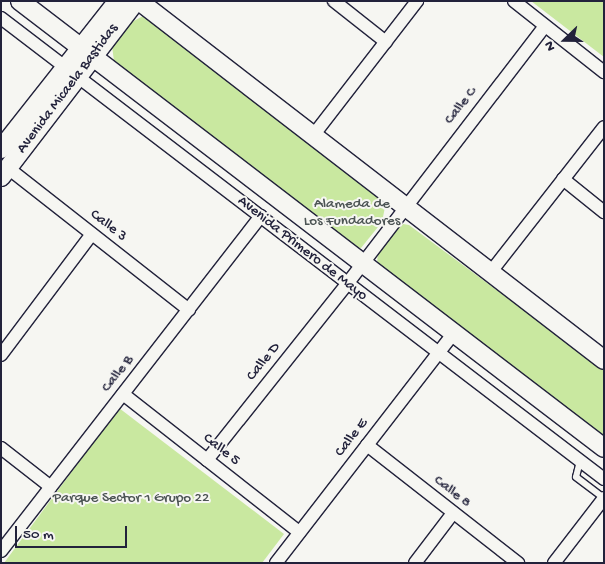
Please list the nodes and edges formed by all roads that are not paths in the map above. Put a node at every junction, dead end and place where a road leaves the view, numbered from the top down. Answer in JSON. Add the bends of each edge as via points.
{"nodes":[{"id":1,"x":20,"y":1,"type":"edge"},
{"id":2,"x":118,"y":1,"type":"edge"},
{"id":3,"x":137,"y":1,"type":"edge"},
{"id":4,"x":334,"y":1,"type":"edge"},
{"id":5,"x":417,"y":1,"type":"edge"},
{"id":6,"x":514,"y":1,"type":"edge"},
{"id":7,"x":1,"y":18,"type":"edge"},
{"id":8,"x":545,"y":26,"type":"junction"},
{"id":9,"x":386,"y":42,"type":"junction"},
{"id":10,"x":87,"y":52,"type":"junction"},
{"id":11,"x":73,"y":71,"type":"junction"},
{"id":12,"x":604,"y":72,"type":"edge"},
{"id":13,"x":604,"y":127,"type":"edge"},
{"id":14,"x":312,"y":137,"type":"junction"},
{"id":15,"x":1,"y":149,"type":"edge"},
{"id":16,"x":5,"y":172,"type":"edge"},
{"id":17,"x":563,"y":179,"type":"junction"},
{"id":18,"x":404,"y":207,"type":"junction"},
{"id":19,"x":604,"y":212,"type":"edge"},
{"id":20,"x":261,"y":216,"type":"junction"},
{"id":21,"x":92,"y":234,"type":"junction"},
{"id":22,"x":362,"y":263,"type":"junction"},
{"id":23,"x":490,"y":274,"type":"junction"},
{"id":24,"x":347,"y":284,"type":"junction"},
{"id":25,"x":188,"y":310,"type":"junction"},
{"id":26,"x":454,"y":333,"type":"junction"},
{"id":27,"x":438,"y":354,"type":"junction"},
{"id":28,"x":1,"y":355,"type":"edge"},
{"id":29,"x":604,"y":360,"type":"edge"},
{"id":30,"x":123,"y":394,"type":"junction"},
{"id":31,"x":367,"y":446,"type":"junction"},
{"id":32,"x":1,"y":448,"type":"edge"},
{"id":33,"x":604,"y":448,"type":"edge"},
{"id":34,"x":207,"y":460,"type":"junction"},
{"id":35,"x":580,"y":461,"type":"junction"},
{"id":36,"x":604,"y":479,"type":"edge"},
{"id":37,"x":51,"y":487,"type":"junction"},
{"id":38,"x":604,"y":498,"type":"edge"},
{"id":39,"x":453,"y":514,"type":"junction"},
{"id":40,"x":300,"y":532,"type":"junction"},
{"id":41,"x":1,"y":551,"type":"edge"},
{"id":42,"x":276,"y":563,"type":"edge"},
{"id":43,"x":415,"y":563,"type":"edge"},
{"id":44,"x":518,"y":563,"type":"edge"},
{"id":45,"x":554,"y":563,"type":"edge"}],
"edges":[{"from":1,"to":10,"type":"main road","name":"Avenida Primero de Mayo"},
{"from":2,"to":10,"type":"main road","name":"Avenida Micaela Bastidas"},
{"from":3,"to":10,"type":"main road","name":"Avenida Micaela Bastidas"},
{"from":3,"to":14,"type":"main road"},
{"from":4,"to":9,"type":"street"},
{"from":5,"to":9,"type":"street"},
{"from":6,"to":8,"type":"street"},
{"from":7,"to":11,"type":"street","name":"Avenida Primero de Mayo"},
{"from":8,"to":12,"type":"street"},
{"from":8,"to":18,"type":"street","name":"Calle C"},
{"from":9,"to":14,"type":"street"},
{"from":10,"to":11,"type":"main road","name":"Avenida Micaela Bastidas"},
{"from":10,"to":22,"type":"main road","name":"Avenida Primero de Mayo"},
{"from":11,"to":15,"type":"main road","name":"Avenida Micaela Bastidas"},
{"from":11,"to":16,"type":"main road","name":"Avenida Micaela Bastidas"},
{"from":11,"to":20,"type":"street","name":"Avenida Primero de Mayo"},
{"from":13,"to":17,"type":"street"},
{"from":14,"to":18,"type":"main road"},
{"from":16,"to":21,"type":"street","name":"Calle 3"},
{"from":17,"to":19,"type":"street"},
{"from":17,"to":23,"type":"street"},
{"from":18,"to":22,"type":"street","name":"Calle C"},
{"from":18,"to":23,"type":"main road"},
{"from":20,"to":24,"type":"street","name":"Avenida Primero de Mayo"},
{"from":20,"to":25,"type":"street","name":"Calle B"},
{"from":21,"to":25,"type":"street","name":"Calle 3"},
{"from":21,"to":28,"type":"street"},
{"from":22,"to":24,"type":"street","name":"Calle D"},
{"from":22,"to":26,"type":"main road","name":"Avenida Primero de Mayo"},
{"from":23,"to":29,"type":"main road"},
{"from":24,"to":27,"type":"street","name":"Avenida Primero de Mayo"},
{"from":24,"to":34,"type":"street","name":"Calle D"},
{"from":25,"to":30,"type":"street","name":"Calle B"},
{"from":26,"to":27,"type":"street","name":"Calle E"},
{"from":26,"to":33,"type":"main road","name":"Avenida Primero de Mayo"},
{"from":27,"to":31,"type":"street","name":"Calle E"},
{"from":27,"to":35,"type":"street","name":"Avenida Primero de Mayo"},
{"from":30,"to":34,"type":"street","name":"Calle 5"},
{"from":30,"to":37,"type":"street","name":"Calle B"},
{"from":31,"to":39,"type":"street","name":"Calle 8"},
{"from":31,"to":40,"type":"street","name":"Calle E"},
{"from":32,"to":37,"type":"street"},
{"from":34,"to":40,"type":"street","name":"Calle 5"},
{"from":35,"to":36,"type":"street","name":"Avenida Primero de Mayo"},
{"from":35,"to":38,"type":"lane","via":[[576,477]]},
{"from":37,"to":41,"type":"street","name":"Calle B"},
{"from":38,"to":45,"type":"street"},
{"from":39,"to":43,"type":"street"},
{"from":39,"to":44,"type":"street","name":"Calle 8"},
{"from":40,"to":42,"type":"street","name":"Calle E"}]}
